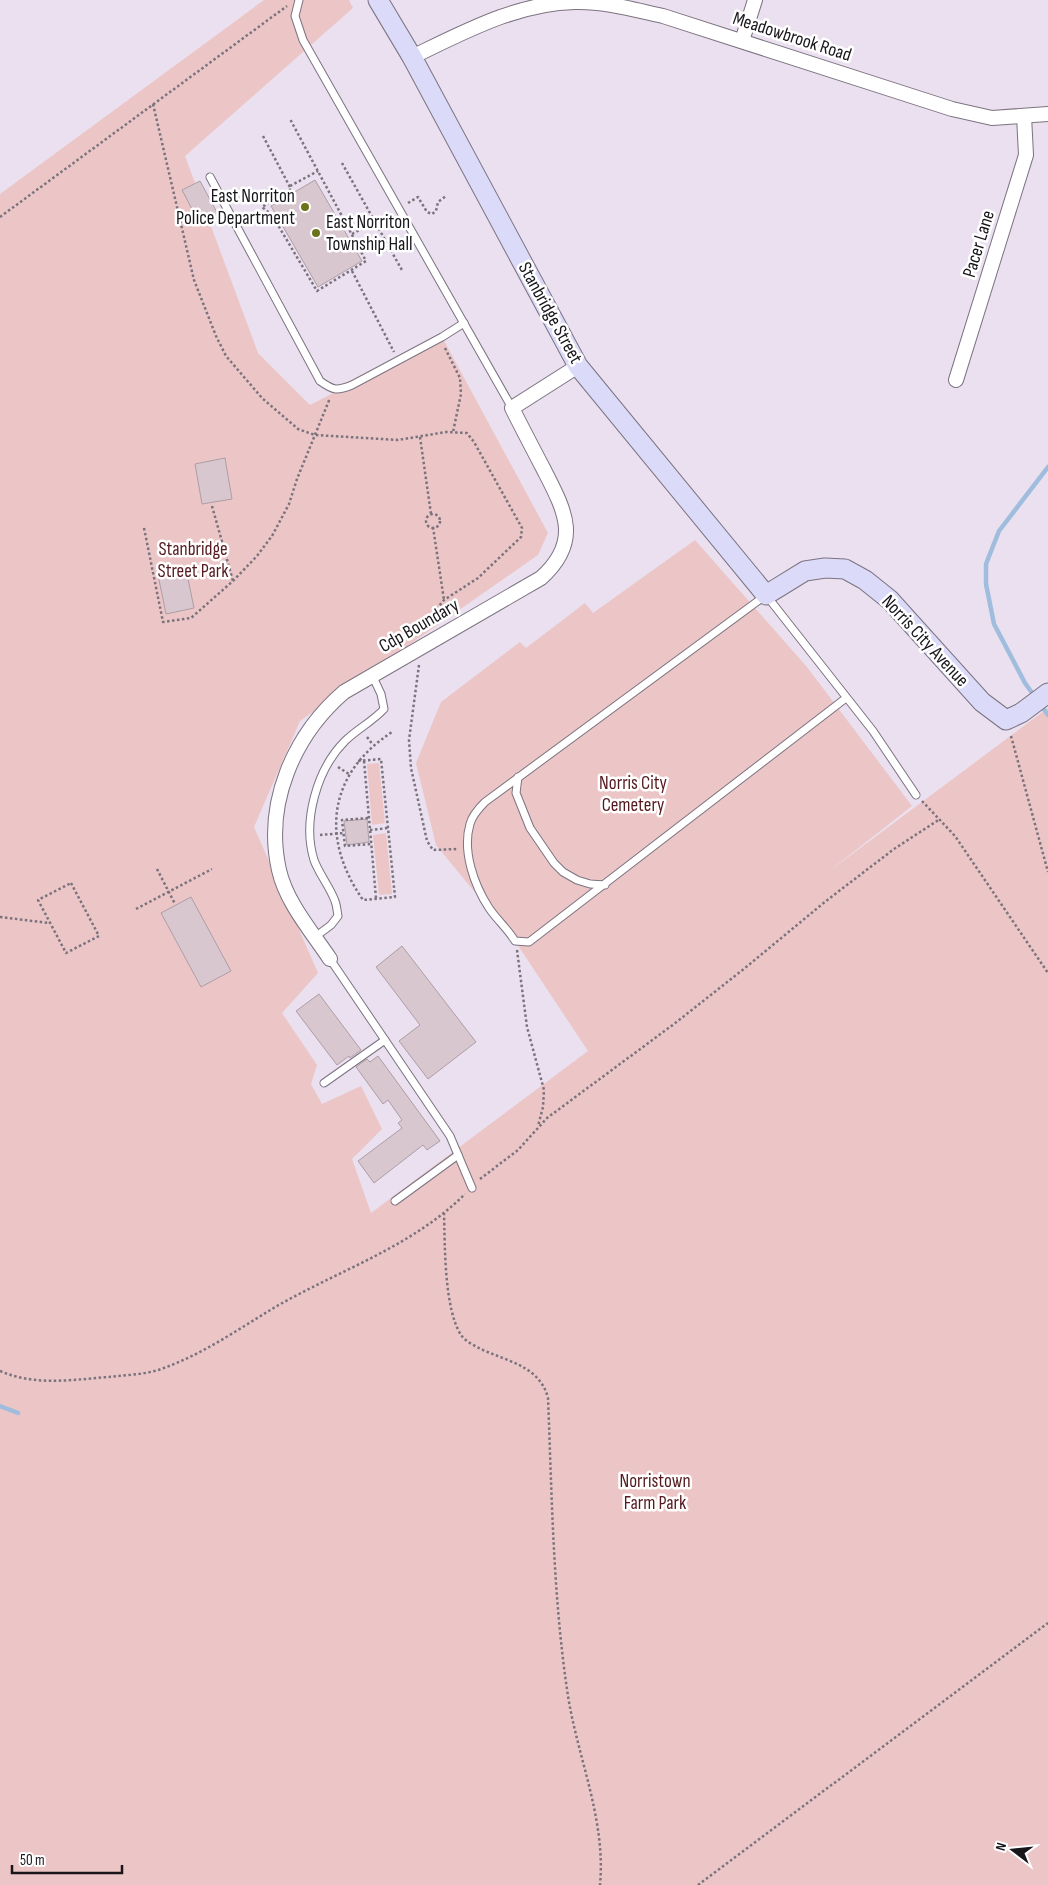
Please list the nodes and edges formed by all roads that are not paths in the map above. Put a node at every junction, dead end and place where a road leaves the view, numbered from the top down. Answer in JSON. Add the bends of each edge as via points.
{"nodes":[{"id":1,"x":299,"y":0,"type":"edge"},
{"id":2,"x":378,"y":0,"type":"edge"},
{"id":3,"x":755,"y":0,"type":"edge"},
{"id":4,"x":742,"y":41,"type":"junction"},
{"id":5,"x":412,"y":57,"type":"junction"},
{"id":6,"x":1048,"y":114,"type":"edge"},
{"id":7,"x":1024,"y":116,"type":"junction"},
{"id":8,"x":210,"y":177,"type":"dead end"},
{"id":9,"x":464,"y":323,"type":"junction"},
{"id":10,"x":578,"y":366,"type":"junction"},
{"id":11,"x":956,"y":380,"type":"dead end"},
{"id":12,"x":512,"y":408,"type":"junction"},
{"id":13,"x":766,"y":595,"type":"junction"},
{"id":14,"x":372,"y":674,"type":"junction"},
{"id":15,"x":1047,"y":694,"type":"edge"},
{"id":16,"x":846,"y":698,"type":"junction"},
{"id":17,"x":518,"y":777,"type":"junction"},
{"id":18,"x":916,"y":795,"type":"road end"},
{"id":19,"x":605,"y":885,"type":"junction"},
{"id":20,"x":315,"y":937,"type":"junction"},
{"id":21,"x":330,"y":960,"type":"joint"},
{"id":22,"x":385,"y":1040,"type":"junction"},
{"id":23,"x":324,"y":1083,"type":"dead end"},
{"id":24,"x":458,"y":1155,"type":"junction"},
{"id":25,"x":472,"y":1188,"type":"road end"},
{"id":26,"x":395,"y":1201,"type":"dead end"}],
"edges":[{"from":1,"to":9,"type":"lane","via":[[294,16],[303,40]]},
{"from":2,"to":5,"type":"street","name":"Stanbridge Street"},
{"from":3,"to":4,"type":"street"},
{"from":4,"to":5,"type":"street","name":"Meadowbrook Road","via":[[663,16],[577,2],[542,4],[514,13],[482,24]]},
{"from":4,"to":7,"type":"street","name":"Meadowbrook Road","via":[[952,109],[992,118]]},
{"from":5,"to":10,"type":"street","name":"Stanbridge Street"},
{"from":6,"to":7,"type":"street","name":"Meadowbrook Road"},
{"from":7,"to":11,"type":"street","name":"Pacer Lane","via":[[1026,155]]},
{"from":8,"to":9,"type":"lane","via":[[320,381],[338,390],[352,385]]},
{"from":9,"to":12,"type":"lane"},
{"from":10,"to":12,"type":"street"},
{"from":10,"to":13,"type":"street","name":"Stanbridge Street"},
{"from":12,"to":14,"type":"street","name":"Cdp Boundary","via":[[564,509],[567,533],[558,558],[541,578]]},
{"from":13,"to":15,"type":"street","name":"Norris City Avenue","via":[[805,570],[845,569],[890,600],[982,702],[1014,717]]},
{"from":13,"to":16,"type":"lane"},
{"from":13,"to":17,"type":"lane"},
{"from":14,"to":20,"type":"street","name":"Cdp Boundary","via":[[344,692],[319,717],[296,751],[280,790],[275,830],[279,871],[291,899]]},
{"from":14,"to":20,"type":"lane","via":[[384,709],[345,741],[324,769],[313,800],[311,836],[314,860],[336,902],[338,916]]},
{"from":16,"to":18,"type":"lane","via":[[873,731]]},
{"from":16,"to":19,"type":"lane"},
{"from":17,"to":19,"type":"lane","via":[[516,793],[530,828],[554,863],[577,880]]},
{"from":17,"to":19,"type":"lane","via":[[479,808],[470,822],[467,850],[477,884],[489,907],[515,941],[529,942]]},
{"from":20,"to":21,"type":"street","name":"Cdp Boundary"},
{"from":21,"to":22,"type":"lane"},
{"from":22,"to":23,"type":"lane"},
{"from":22,"to":24,"type":"lane","via":[[450,1136]]},
{"from":24,"to":25,"type":"lane"},
{"from":24,"to":26,"type":"lane"}]}
